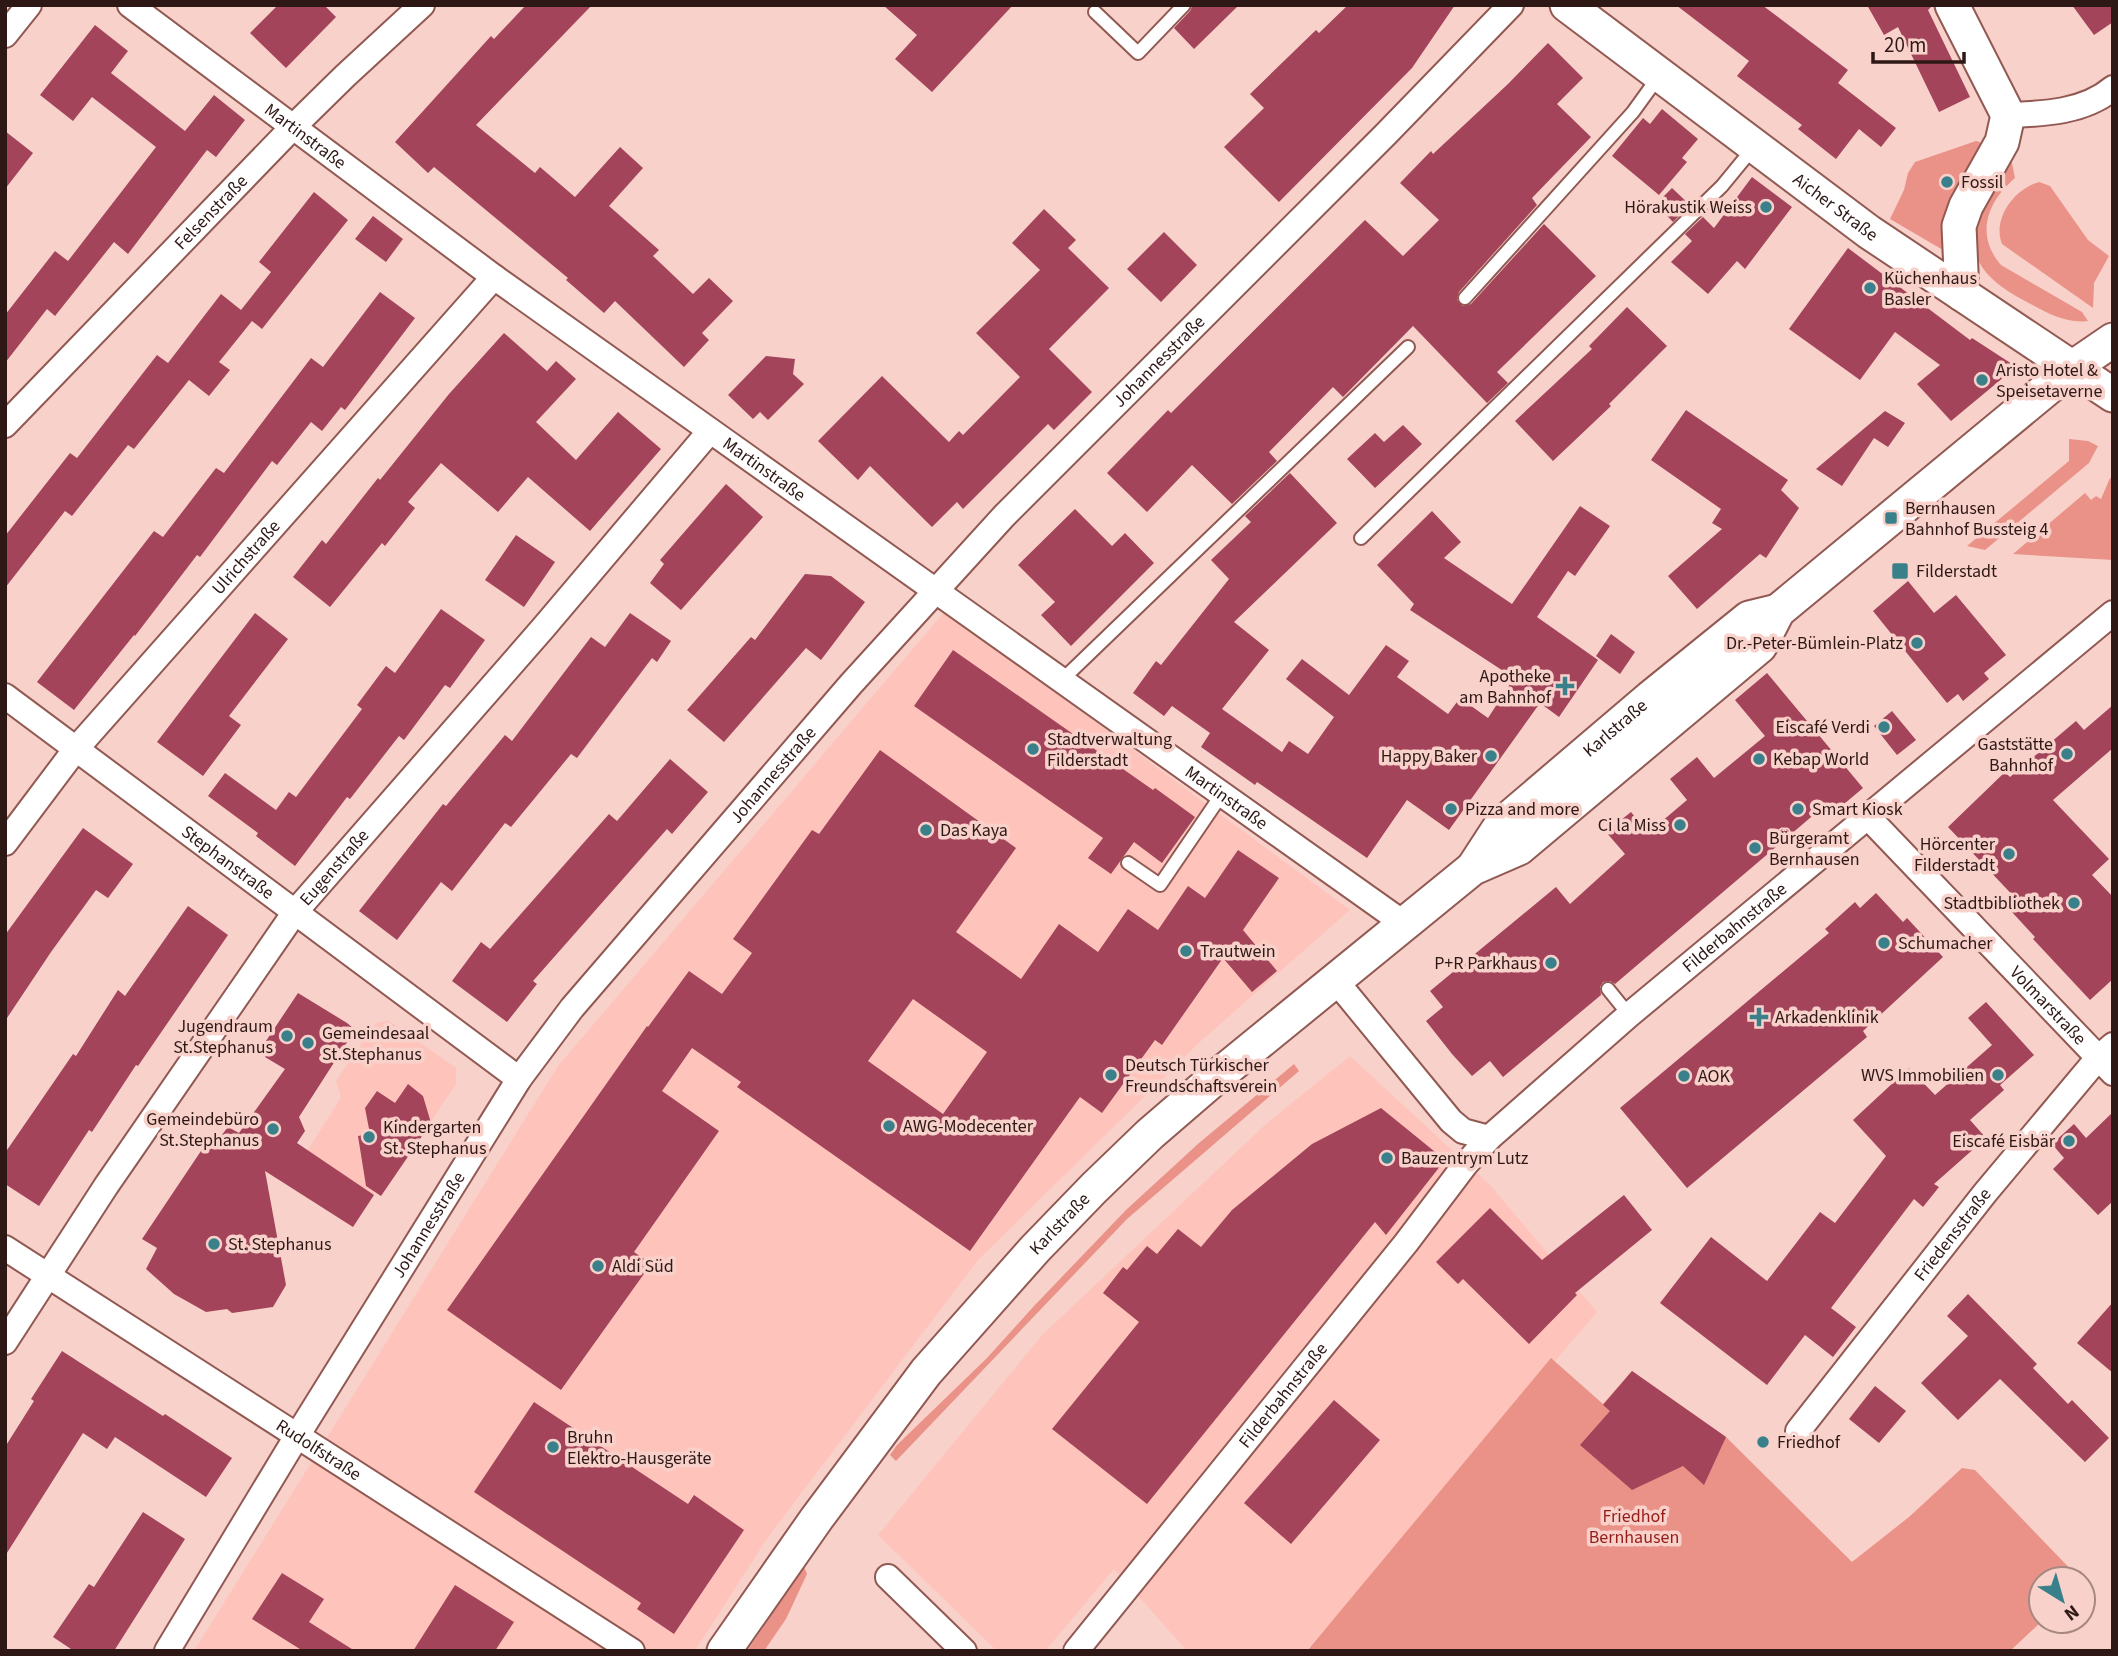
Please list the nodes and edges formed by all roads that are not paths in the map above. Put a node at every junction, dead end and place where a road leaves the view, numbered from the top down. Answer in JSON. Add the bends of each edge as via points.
{"nodes":[{"id":1,"x":29,"y":5,"type":"edge"},
{"id":2,"x":130,"y":5,"type":"edge"},
{"id":3,"x":422,"y":5,"type":"edge"},
{"id":4,"x":1184,"y":5,"type":"edge"},
{"id":5,"x":1511,"y":5,"type":"edge"},
{"id":6,"x":1566,"y":5,"type":"edge"},
{"id":7,"x":1952,"y":5,"type":"edge"},
{"id":8,"x":1095,"y":12,"type":"dead end"},
{"id":9,"x":5,"y":35,"type":"edge"},
{"id":10,"x":1659,"y":76,"type":"junction"},
{"id":11,"x":2113,"y":88,"type":"edge"},
{"id":12,"x":2008,"y":115,"type":"junction"},
{"id":13,"x":292,"y":128,"type":"junction"},
{"id":14,"x":1754,"y":147,"type":"junction"},
{"id":15,"x":494,"y":277,"type":"junction"},
{"id":16,"x":1962,"y":294,"type":"junction"},
{"id":17,"x":1465,"y":298,"type":"dead end"},
{"id":18,"x":2113,"y":340,"type":"edge"},
{"id":19,"x":1408,"y":347,"type":"dead end"},
{"id":20,"x":2072,"y":368,"type":"junction"},
{"id":21,"x":2113,"y":395,"type":"edge"},
{"id":22,"x":5,"y":425,"type":"edge"},
{"id":23,"x":710,"y":431,"type":"junction"},
{"id":24,"x":1362,"y":538,"type":"dead end"},
{"id":25,"x":935,"y":591,"type":"junction"},
{"id":26,"x":2113,"y":613,"type":"edge"},
{"id":27,"x":1062,"y":680,"type":"junction"},
{"id":28,"x":5,"y":696,"type":"edge"},
{"id":29,"x":75,"y":750,"type":"junction"},
{"id":30,"x":1222,"y":794,"type":"junction"},
{"id":31,"x":1867,"y":816,"type":"junction"},
{"id":32,"x":5,"y":843,"type":"edge"},
{"id":33,"x":1128,"y":863,"type":"dead end"},
{"id":34,"x":295,"y":912,"type":"junction"},
{"id":35,"x":1406,"y":925,"type":"junction"},
{"id":36,"x":1336,"y":981,"type":"junction"},
{"id":37,"x":1608,"y":989,"type":"dead end"},
{"id":38,"x":1629,"y":1015,"type":"junction"},
{"id":39,"x":2108,"y":1059,"type":"edge"},
{"id":40,"x":519,"y":1079,"type":"junction"},
{"id":41,"x":1489,"y":1138,"type":"junction"},
{"id":42,"x":5,"y":1248,"type":"edge"},
{"id":43,"x":47,"y":1275,"type":"junction"},
{"id":44,"x":5,"y":1342,"type":"edge"},
{"id":45,"x":1798,"y":1431,"type":"dead end"},
{"id":46,"x":297,"y":1436,"type":"junction"},
{"id":47,"x":888,"y":1577,"type":"dead end"},
{"id":48,"x":167,"y":1651,"type":"edge"},
{"id":49,"x":632,"y":1651,"type":"edge"},
{"id":50,"x":724,"y":1651,"type":"edge"},
{"id":51,"x":964,"y":1651,"type":"edge"},
{"id":52,"x":1076,"y":1651,"type":"edge"}],
"edges":[{"from":1,"to":9,"type":"street"},
{"from":2,"to":13,"type":"street","name":"Martinstraße"},
{"from":3,"to":13,"type":"street","name":"Felsenstraße"},
{"from":4,"to":8,"type":"lane","via":[[1138,53]]},
{"from":5,"to":25,"type":"street","name":"Johannesstraße"},
{"from":6,"to":10,"type":"main road","name":"Aicher Straße"},
{"from":7,"to":12,"type":"main road"},
{"from":10,"to":14,"type":"main road","name":"Aicher Straße"},
{"from":10,"to":17,"type":"lane","via":[[1633,112]]},
{"from":11,"to":12,"type":"street","via":[[2079,106],[2045,114]]},
{"from":12,"to":16,"type":"main road","via":[[2002,142],[1959,226]]},
{"from":13,"to":15,"type":"street","name":"Martinstraße"},
{"from":13,"to":22,"type":"street","name":"Felsenstraße"},
{"from":14,"to":16,"type":"main road","name":"Aicher Straße"},
{"from":14,"to":24,"type":"lane","via":[[1722,186]]},
{"from":15,"to":23,"type":"street","name":"Martinstraße"},
{"from":15,"to":29,"type":"street","name":"Ulrichstraße"},
{"from":16,"to":20,"type":"main road","name":"Aicher Straße"},
{"from":18,"to":20,"type":"main road","name":"Karlstraße"},
{"from":19,"to":27,"type":"lane"},
{"from":20,"to":21,"type":"main road","name":"Aicher Straße"},
{"from":20,"to":35,"type":"main road","name":"Karlstraße","via":[[1778,611],[1760,646],[1659,711],[1572,784],[1519,848],[1473,868]]},
{"from":23,"to":25,"type":"street","name":"Martinstraße"},
{"from":23,"to":34,"type":"street","name":"Eugenstraße"},
{"from":25,"to":27,"type":"street","name":"Martinstraße"},
{"from":25,"to":40,"type":"street","name":"Johannesstraße","via":[[572,1008]]},
{"from":26,"to":31,"type":"street","name":"Filderbahnstraße"},
{"from":27,"to":30,"type":"street","name":"Martinstraße"},
{"from":28,"to":29,"type":"street","name":"Stephanstraße"},
{"from":29,"to":32,"type":"street","name":"Ulrichstraße"},
{"from":29,"to":34,"type":"street","name":"Stephanstraße"},
{"from":30,"to":33,"type":"lane","via":[[1160,885]]},
{"from":30,"to":35,"type":"street","name":"Martinstraße"},
{"from":31,"to":38,"type":"street","name":"Filderbahnstraße"},
{"from":31,"to":39,"type":"street","name":"Volmarstraße"},
{"from":34,"to":40,"type":"street","name":"Stephanstraße"},
{"from":34,"to":43,"type":"street","name":"Eugenstraße"},
{"from":35,"to":36,"type":"main road","name":"Karlstraße"},
{"from":36,"to":41,"type":"street","via":[[1451,1121]]},
{"from":36,"to":50,"type":"main road","name":"Karlstraße","via":[[1150,1134],[1035,1250],[926,1372]]},
{"from":37,"to":38,"type":"lane"},
{"from":38,"to":41,"type":"street","name":"Filderbahnstraße"},
{"from":39,"to":45,"type":"street","name":"Friedensstraße","via":[[1985,1193]]},
{"from":40,"to":46,"type":"street","name":"Johannesstraße"},
{"from":41,"to":52,"type":"street","name":"Filderbahnstraße"},
{"from":42,"to":43,"type":"street","name":"Rudolfstraße"},
{"from":43,"to":44,"type":"street","name":"Eugenstraße"},
{"from":43,"to":46,"type":"street","name":"Rudolfstraße"},
{"from":46,"to":48,"type":"street","name":"Johannesstraße"},
{"from":46,"to":49,"type":"street","name":"Rudolfstraße"},
{"from":47,"to":51,"type":"street"}]}
